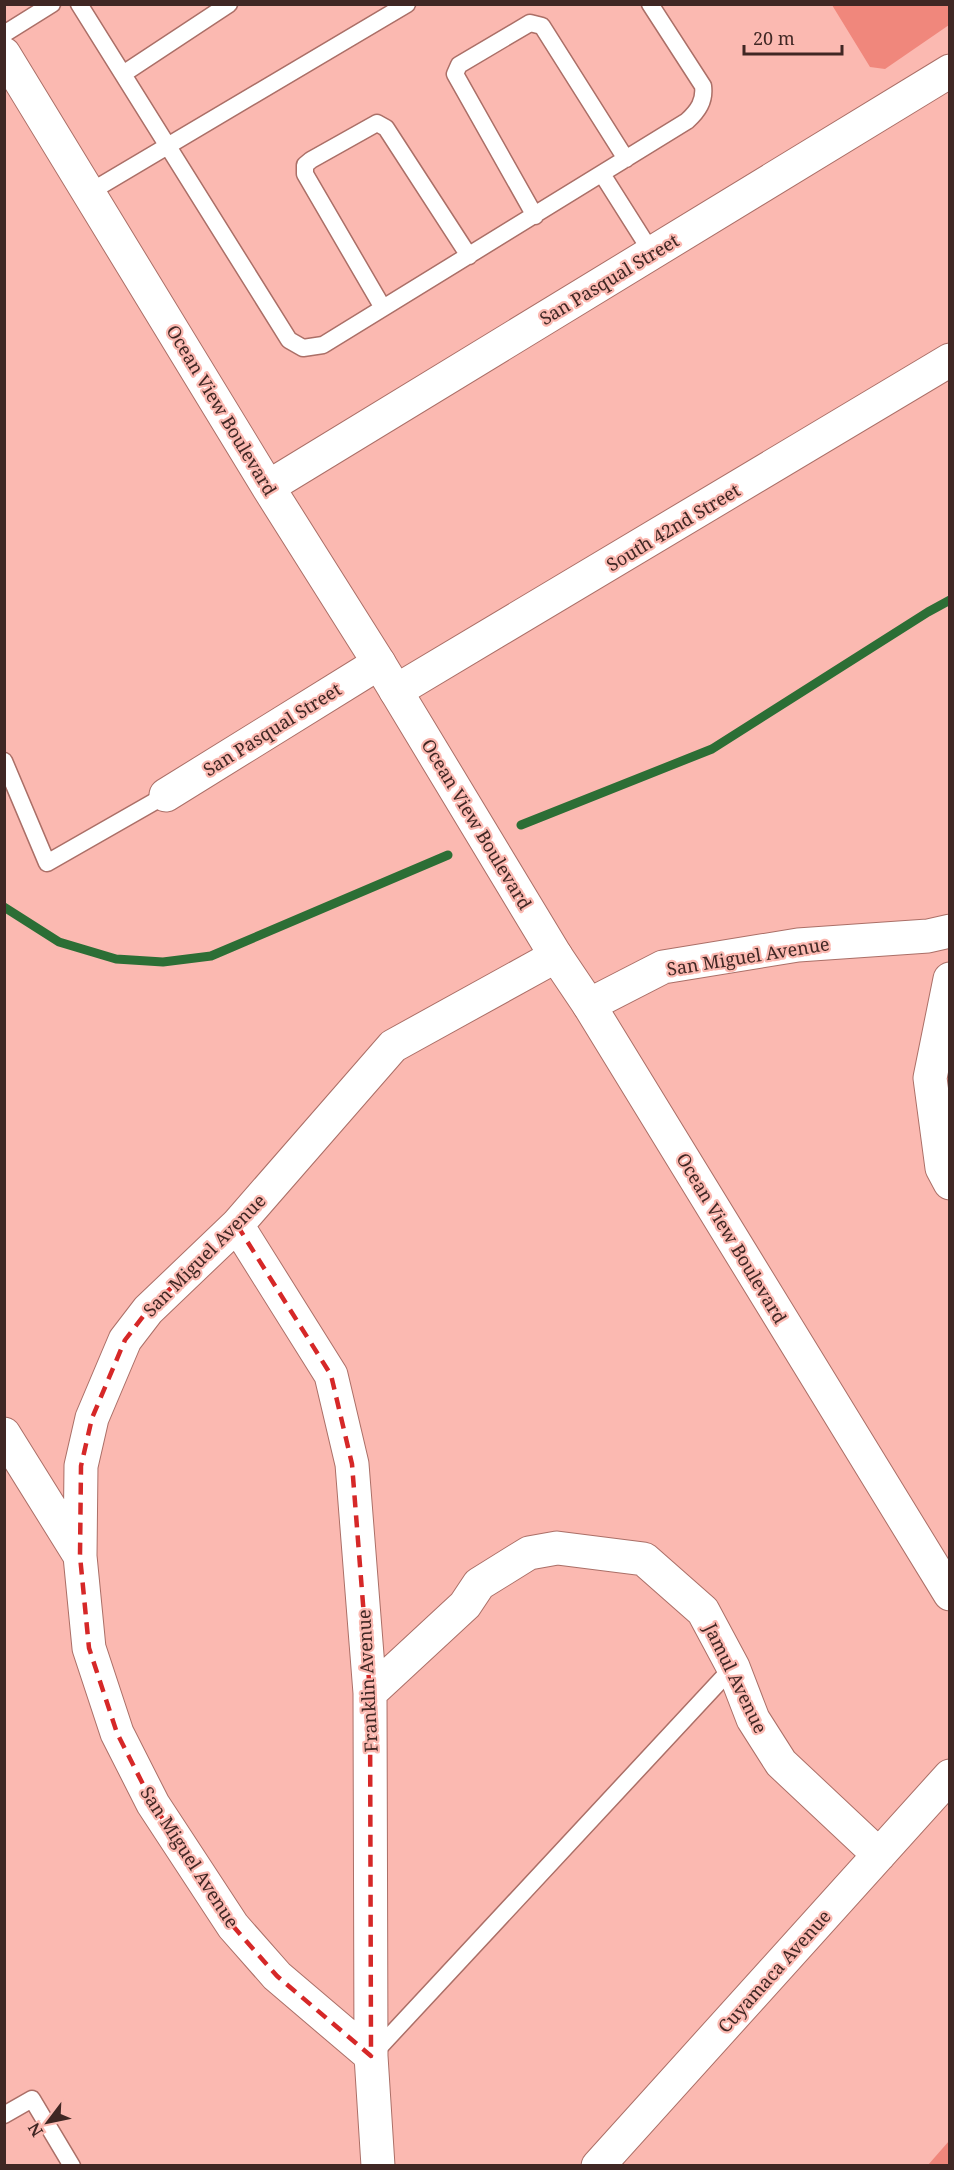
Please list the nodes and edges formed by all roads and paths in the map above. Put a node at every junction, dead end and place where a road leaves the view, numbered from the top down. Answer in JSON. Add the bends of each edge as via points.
{"nodes":[{"id":1,"x":52,"y":4,"type":"edge"},
{"id":2,"x":79,"y":4,"type":"edge"},
{"id":3,"x":229,"y":4,"type":"edge"},
{"id":4,"x":407,"y":4,"type":"edge"},
{"id":5,"x":650,"y":4,"type":"edge"},
{"id":6,"x":4,"y":33,"type":"edge"},
{"id":7,"x":4,"y":54,"type":"edge"},
{"id":8,"x":950,"y":71,"type":"edge"},
{"id":9,"x":123,"y":74,"type":"junction"},
{"id":10,"x":169,"y":146,"type":"junction"},
{"id":11,"x":626,"y":159,"type":"junction"},
{"id":12,"x":602,"y":174,"type":"junction"},
{"id":13,"x":90,"y":192,"type":"junction"},
{"id":14,"x":534,"y":216,"type":"junction"},
{"id":15,"x":652,"y":253,"type":"junction"},
{"id":16,"x":469,"y":256,"type":"junction"},
{"id":17,"x":383,"y":308,"type":"junction"},
{"id":18,"x":950,"y":360,"type":"edge"},
{"id":19,"x":268,"y":487,"type":"junction"},
{"id":20,"x":379,"y":663,"type":"junction"},
{"id":21,"x":396,"y":691,"type":"junction"},
{"id":22,"x":4,"y":761,"type":"edge"},
{"id":23,"x":166,"y":795,"type":"joint"},
{"id":24,"x":950,"y":932,"type":"edge"},
{"id":25,"x":556,"y":956,"type":"junction"},
{"id":26,"x":950,"y":979,"type":"edge"},
{"id":27,"x":589,"y":1005,"type":"junction"},
{"id":28,"x":950,"y":1183,"type":"edge"},
{"id":29,"x":237,"y":1225,"type":"junction"},
{"id":30,"x":4,"y":1434,"type":"edge"},
{"id":31,"x":80,"y":1556,"type":"junction"},
{"id":32,"x":950,"y":1594,"type":"edge"},
{"id":33,"x":733,"y":1667,"type":"junction"},
{"id":34,"x":370,"y":1693,"type":"junction"},
{"id":35,"x":950,"y":1776,"type":"edge"},
{"id":36,"x":879,"y":1855,"type":"junction"},
{"id":37,"x":370,"y":2056,"type":"junction"},
{"id":38,"x":4,"y":2115,"type":"edge"},
{"id":39,"x":72,"y":2166,"type":"edge"},
{"id":40,"x":378,"y":2166,"type":"edge"},
{"id":41,"x":598,"y":2166,"type":"edge"}],
"edges":[{"from":1,"to":6,"type":"lane"},
{"from":2,"to":9,"type":"lane"},
{"from":3,"to":9,"type":"lane"},
{"from":4,"to":10,"type":"lane"},
{"from":5,"to":11,"type":"lane","via":[[703,86],[704,96],[697,112],[687,121]]},
{"from":7,"to":13,"type":"street","name":"Ocean View Boulevard"},
{"from":8,"to":15,"type":"street","name":"San Pasqual Street"},
{"from":9,"to":10,"type":"lane"},
{"from":10,"to":13,"type":"lane"},
{"from":10,"to":17,"type":"lane","via":[[289,340],[303,348],[323,345]]},
{"from":11,"to":12,"type":"lane"},
{"from":11,"to":14,"type":"lane","via":[[542,26],[530,23],[459,65],[455,74]]},
{"from":12,"to":14,"type":"lane"},
{"from":12,"to":15,"type":"lane"},
{"from":13,"to":19,"type":"street","name":"Ocean View Boulevard"},
{"from":14,"to":16,"type":"lane"},
{"from":15,"to":19,"type":"street","name":"San Pasqual Street"},
{"from":16,"to":17,"type":"lane"},
{"from":16,"to":17,"type":"lane","via":[[386,128],[376,123],[311,160],[305,165],[305,174]]},
{"from":18,"to":21,"type":"street","name":"South 42nd Street"},
{"from":19,"to":20,"type":"street","name":"Ocean View Boulevard"},
{"from":20,"to":21,"type":"street","name":"Ocean View Boulevard"},
{"from":20,"to":23,"type":"street","name":"San Pasqual Street"},
{"from":21,"to":25,"type":"street","name":"Ocean View Boulevard"},
{"from":22,"to":23,"type":"lane","via":[[47,863]]},
{"from":24,"to":27,"type":"street","name":"San Miguel Avenue","via":[[798,945],[663,967]]},
{"from":25,"to":27,"type":"street","name":"Ocean View Boulevard"},
{"from":25,"to":29,"type":"street","name":"San Miguel Avenue","via":[[393,1046]]},
{"from":26,"to":28,"type":"street","via":[[930,1078],[942,1168]]},
{"from":27,"to":32,"type":"street","name":"Ocean View Boulevard"},
{"from":29,"to":31,"type":"street","name":"San Miguel Avenue","via":[[148,1310],[126,1340],[92,1418],[81,1466]]},
{"from":29,"to":34,"type":"street","name":"Franklin Avenue","via":[[331,1375],[352,1464]]},
{"from":30,"to":31,"type":"street"},
{"from":31,"to":37,"type":"street","name":"San Miguel Avenue","via":[[89,1648],[117,1733],[153,1804],[233,1926],[277,1976]]},
{"from":33,"to":34,"type":"street","name":"Jamul Avenue","via":[[703,1611],[644,1559],[557,1548],[529,1553],[479,1584],[465,1605]]},
{"from":33,"to":36,"type":"street","name":"Jamul Avenue","via":[[753,1719],[781,1763]]},
{"from":33,"to":37,"type":"lane"},
{"from":34,"to":37,"type":"street","name":"Franklin Avenue"},
{"from":35,"to":36,"type":"street","name":"Cuyamaca Avenue"},
{"from":36,"to":41,"type":"street","name":"Cuyamaca Avenue"},
{"from":37,"to":40,"type":"street","name":"Franklin Avenue"},
{"from":38,"to":39,"type":"lane","via":[[32,2098]]}]}
